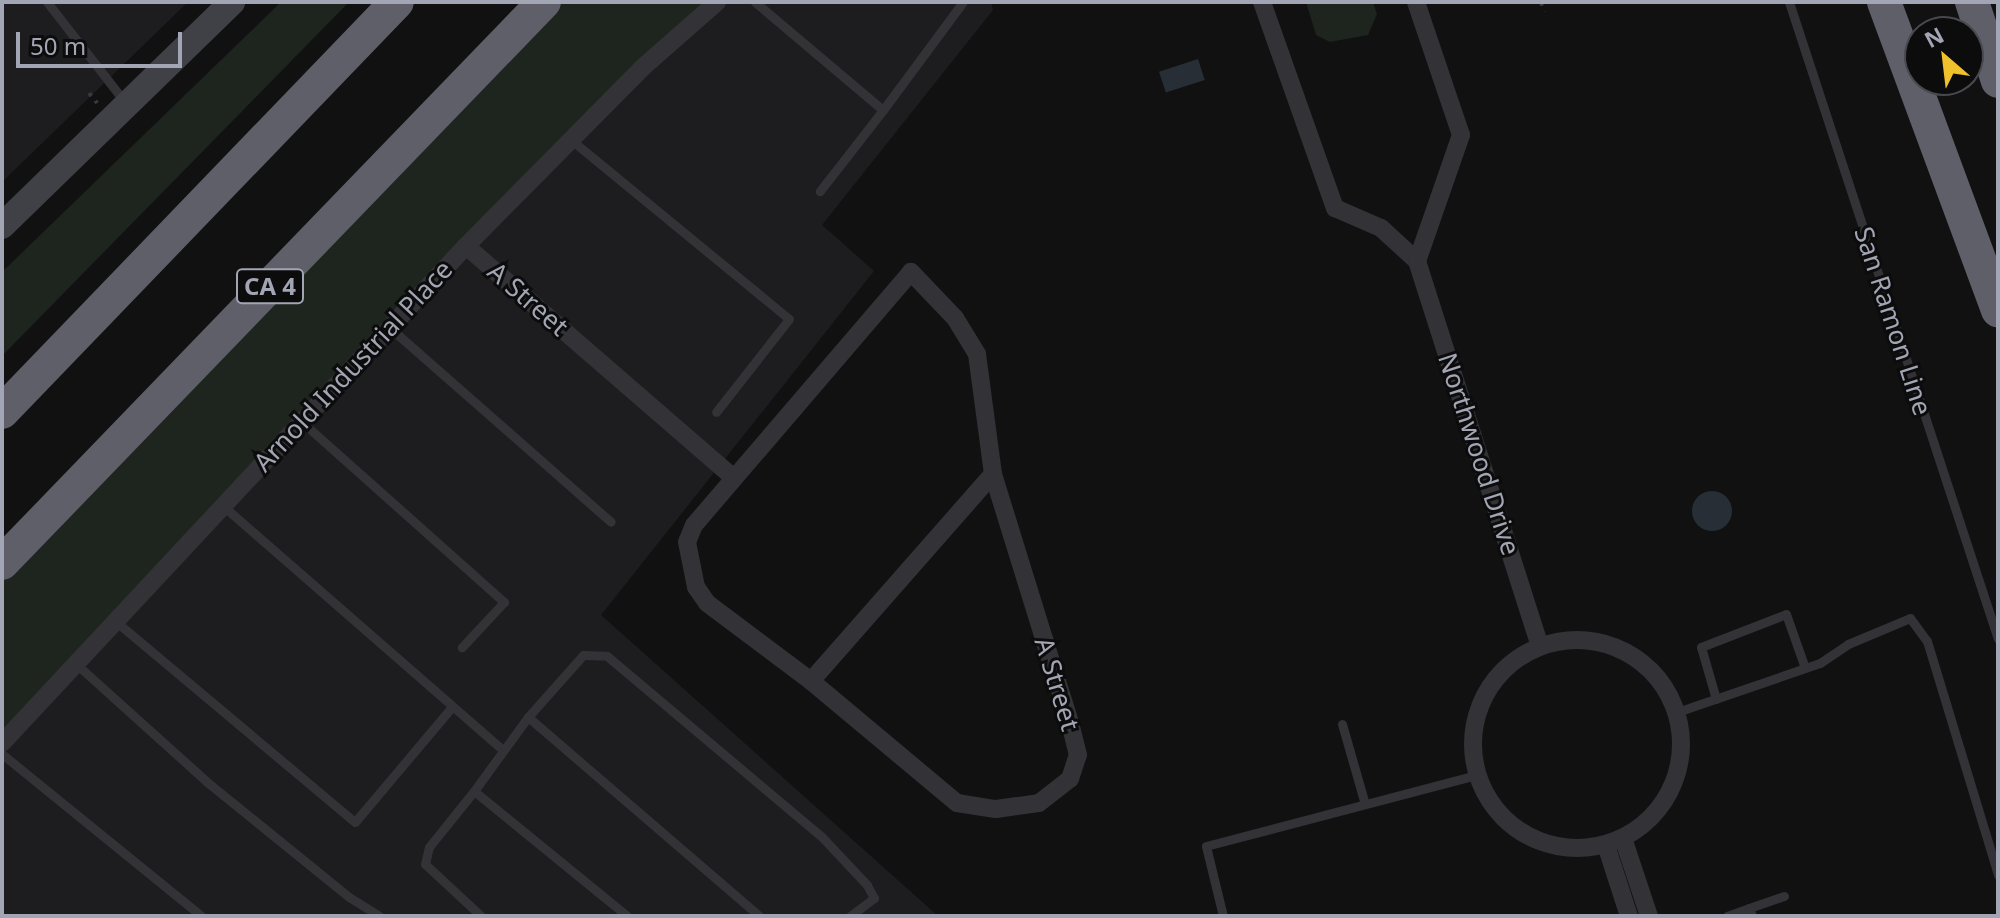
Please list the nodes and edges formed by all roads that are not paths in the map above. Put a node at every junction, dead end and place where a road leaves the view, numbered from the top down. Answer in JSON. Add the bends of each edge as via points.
{"nodes":[{"id":1,"x":47,"y":2,"type":"edge"},
{"id":2,"x":232,"y":2,"type":"edge"},
{"id":3,"x":397,"y":2,"type":"edge"},
{"id":4,"x":717,"y":2,"type":"edge"},
{"id":5,"x":755,"y":2,"type":"edge"},
{"id":6,"x":963,"y":2,"type":"edge"},
{"id":7,"x":1262,"y":2,"type":"edge"},
{"id":8,"x":1416,"y":2,"type":"edge"},
{"id":9,"x":1789,"y":2,"type":"edge"},
{"id":10,"x":1884,"y":2,"type":"edge"},
{"id":11,"x":1972,"y":2,"type":"edge"},
{"id":12,"x":544,"y":4,"type":"edge"},
{"id":13,"x":1998,"y":81,"type":"edge"},
{"id":14,"x":1927,"y":96,"type":"edge"},
{"id":15,"x":127,"y":104,"type":"junction"},
{"id":16,"x":883,"y":110,"type":"junction"},
{"id":17,"x":570,"y":139,"type":"junction"},
{"id":18,"x":1950,"y":172,"type":"junction"},
{"id":19,"x":820,"y":191,"type":"dead end"},
{"id":20,"x":2,"y":226,"type":"edge"},
{"id":21,"x":466,"y":246,"type":"junction"},
{"id":22,"x":1417,"y":261,"type":"junction"},
{"id":23,"x":1998,"y":311,"type":"edge"},
{"id":24,"x":389,"y":327,"type":"junction"},
{"id":25,"x":2,"y":412,"type":"edge"},
{"id":26,"x":716,"y":412,"type":"dead end"},
{"id":27,"x":301,"y":420,"type":"junction"},
{"id":28,"x":993,"y":474,"type":"junction"},
{"id":29,"x":734,"y":478,"type":"junction"},
{"id":30,"x":222,"y":505,"type":"junction"},
{"id":31,"x":611,"y":522,"type":"dead end"},
{"id":32,"x":2,"y":563,"type":"edge"},
{"id":33,"x":114,"y":620,"type":"junction"},
{"id":34,"x":1998,"y":639,"type":"edge"},
{"id":35,"x":1540,"y":646,"type":"junction"},
{"id":36,"x":462,"y":647,"type":"dead end"},
{"id":37,"x":75,"y":663,"type":"junction"},
{"id":38,"x":1805,"y":668,"type":"junction"},
{"id":39,"x":811,"y":681,"type":"junction"},
{"id":40,"x":1716,"y":699,"type":"junction"},
{"id":41,"x":452,"y":707,"type":"junction"},
{"id":42,"x":1677,"y":712,"type":"junction"},
{"id":43,"x":528,"y":717,"type":"junction"},
{"id":44,"x":1342,"y":724,"type":"dead end"},
{"id":45,"x":2,"y":743,"type":"edge"},
{"id":46,"x":502,"y":749,"type":"junction"},
{"id":47,"x":2,"y":754,"type":"edge"},
{"id":48,"x":1476,"y":775,"type":"junction"},
{"id":49,"x":474,"y":791,"type":"junction"},
{"id":50,"x":1365,"y":804,"type":"junction"},
{"id":51,"x":1614,"y":841,"type":"junction"},
{"id":52,"x":1998,"y":875,"type":"edge"},
{"id":53,"x":1784,"y":896,"type":"dead end"},
{"id":54,"x":1751,"y":912,"type":"edge"},
{"id":55,"x":201,"y":916,"type":"edge"},
{"id":56,"x":380,"y":916,"type":"edge"},
{"id":57,"x":481,"y":916,"type":"edge"},
{"id":58,"x":627,"y":916,"type":"edge"},
{"id":59,"x":759,"y":916,"type":"edge"},
{"id":60,"x":850,"y":916,"type":"edge"},
{"id":61,"x":1223,"y":916,"type":"edge"},
{"id":62,"x":1629,"y":916,"type":"edge"},
{"id":63,"x":1649,"y":916,"type":"edge"},
{"id":64,"x":1727,"y":916,"type":"edge"}],
"edges":[{"from":1,"to":15,"type":"lane"},
{"from":2,"to":15,"type":"street"},
{"from":3,"to":25,"type":"highway"},
{"from":4,"to":17,"type":"street","name":"Arnold Industrial Place"},
{"from":5,"to":16,"type":"lane"},
{"from":6,"to":16,"type":"lane"},
{"from":7,"to":22,"type":"street","name":"Northwood Drive","via":[[1335,208],[1381,228]]},
{"from":8,"to":22,"type":"street","via":[[1461,135]]},
{"from":9,"to":34,"type":"lane","name":"San Ramon Line"},
{"from":10,"to":18,"type":"highway"},
{"from":11,"to":13,"type":"highway"},
{"from":12,"to":32,"type":"highway","number":"CA 4"},
{"from":14,"to":18,"type":"highway"},
{"from":15,"to":20,"type":"street"},
{"from":16,"to":19,"type":"lane"},
{"from":17,"to":21,"type":"street","name":"Arnold Industrial Place"},
{"from":17,"to":26,"type":"lane","via":[[789,319]]},
{"from":18,"to":23,"type":"highway"},
{"from":21,"to":24,"type":"street","name":"Arnold Industrial Place"},
{"from":21,"to":29,"type":"street","name":"A Street"},
{"from":22,"to":35,"type":"street","name":"Northwood Drive"},
{"from":24,"to":27,"type":"street","name":"Arnold Industrial Place"},
{"from":24,"to":31,"type":"lane"},
{"from":27,"to":30,"type":"street","name":"Arnold Industrial Place"},
{"from":27,"to":36,"type":"lane","via":[[504,602]]},
{"from":28,"to":29,"type":"street","name":"A Street","via":[[977,354],[955,318],[911,272]]},
{"from":28,"to":39,"type":"street"},
{"from":28,"to":39,"type":"street","name":"A Street","via":[[1071,726],[1078,755],[1070,779],[1039,803],[996,809],[957,803]]},
{"from":29,"to":39,"type":"street","name":"A Street","via":[[687,542],[696,587],[707,603]]},
{"from":30,"to":33,"type":"street","name":"Arnold Industrial Place"},
{"from":30,"to":41,"type":"lane"},
{"from":33,"to":37,"type":"street","name":"Arnold Industrial Place"},
{"from":33,"to":41,"type":"lane","via":[[355,822]]},
{"from":35,"to":42,"type":"street","via":[[1582,640],[1623,650],[1665,687]]},
{"from":35,"to":48,"type":"street","via":[[1512,662],[1491,684],[1474,728]]},
{"from":37,"to":45,"type":"street","name":"Arnold Industrial Place"},
{"from":37,"to":56,"type":"lane","via":[[207,782]]},
{"from":38,"to":40,"type":"lane"},
{"from":38,"to":40,"type":"lane","via":[[1786,614],[1701,647]]},
{"from":38,"to":52,"type":"lane","via":[[1910,618],[1927,641]]},
{"from":40,"to":42,"type":"lane"},
{"from":41,"to":46,"type":"lane"},
{"from":42,"to":51,"type":"street","via":[[1681,749],[1673,785],[1661,807]]},
{"from":43,"to":46,"type":"lane"},
{"from":43,"to":59,"type":"lane"},
{"from":43,"to":60,"type":"lane","via":[[583,655],[607,656],[822,837],[867,885],[874,898]]},
{"from":44,"to":50,"type":"lane"},
{"from":46,"to":49,"type":"lane"},
{"from":47,"to":55,"type":"lane"},
{"from":48,"to":50,"type":"lane"},
{"from":48,"to":51,"type":"street","via":[[1490,804],[1513,828],[1541,843],[1573,849]]},
{"from":49,"to":57,"type":"lane","via":[[429,847],[425,864]]},
{"from":49,"to":58,"type":"lane"},
{"from":50,"to":61,"type":"lane","via":[[1206,846]]},
{"from":51,"to":62,"type":"street"},
{"from":51,"to":63,"type":"street"},
{"from":53,"to":54,"type":"lane"},
{"from":54,"to":64,"type":"lane"}]}
